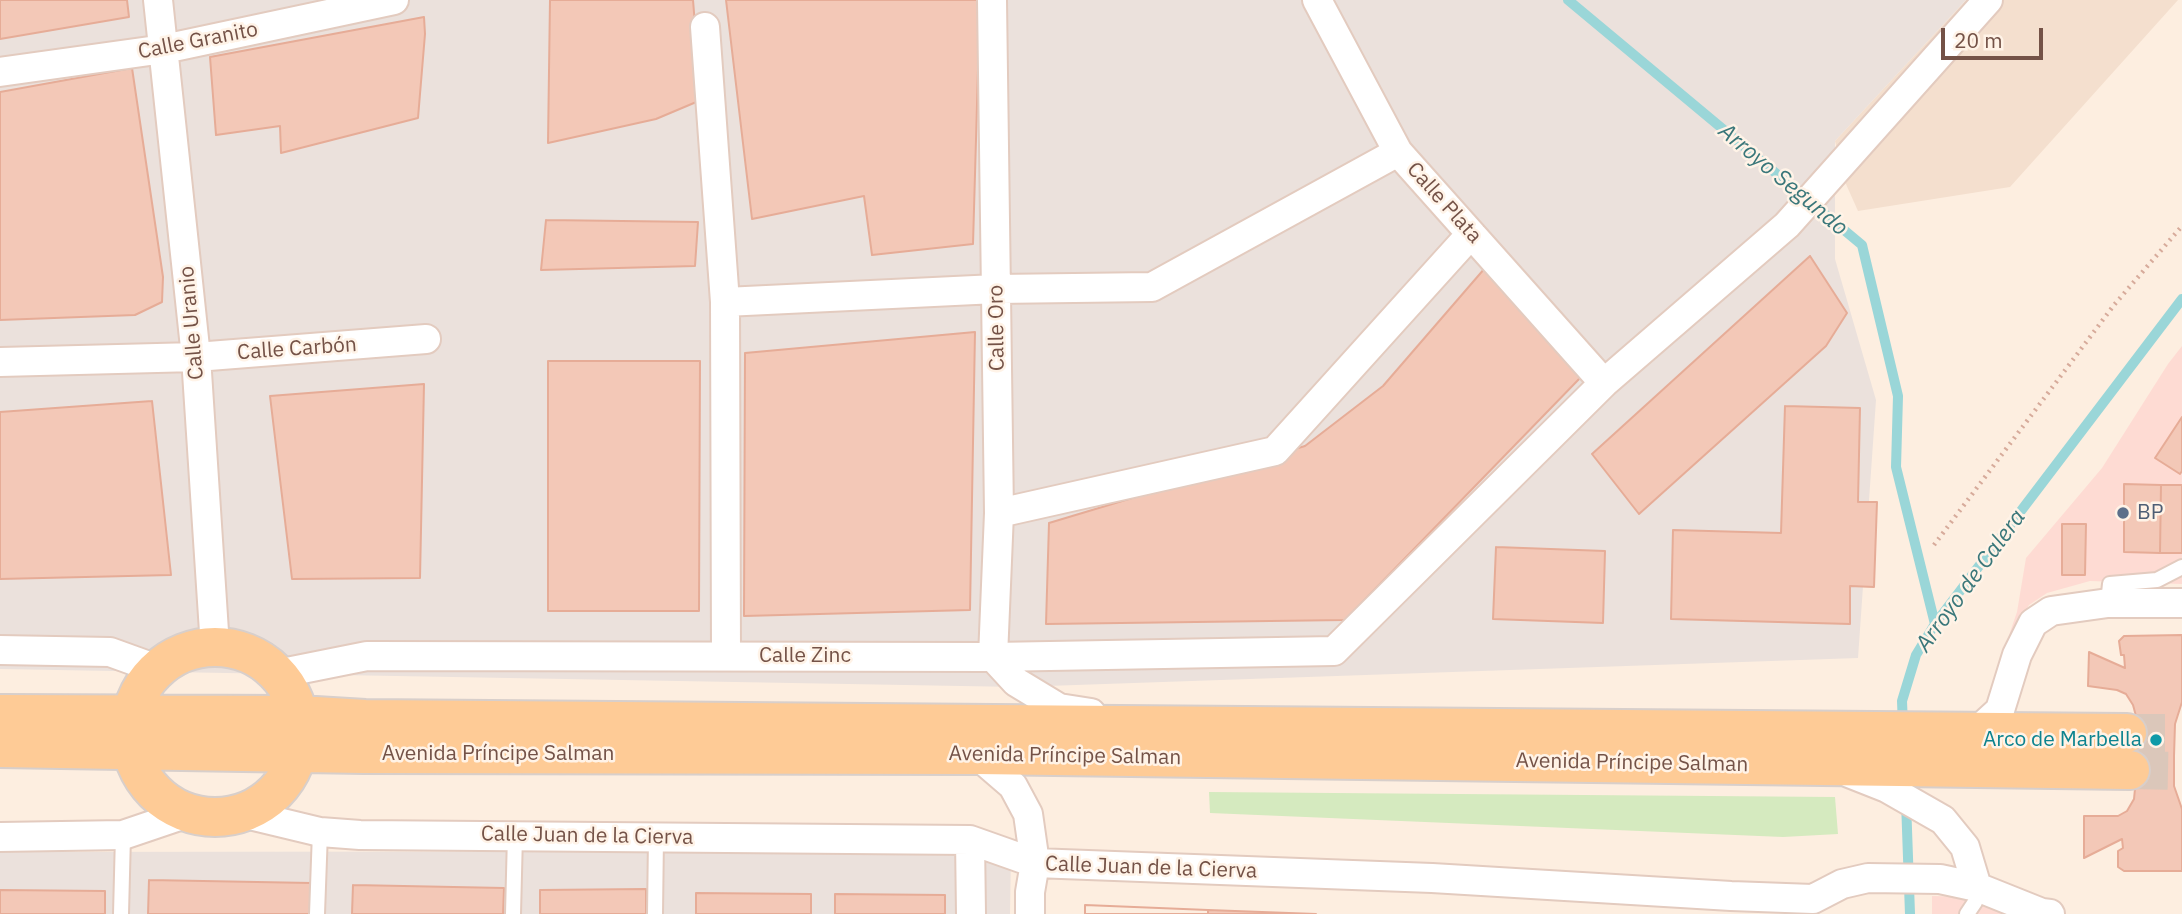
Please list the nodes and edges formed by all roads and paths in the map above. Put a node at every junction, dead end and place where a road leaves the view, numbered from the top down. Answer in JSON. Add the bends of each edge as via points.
{"nodes":[{"id":1,"x":158,"y":0,"type":"edge"},
{"id":2,"x":394,"y":0,"type":"edge"},
{"id":3,"x":992,"y":0,"type":"edge"},
{"id":4,"x":1317,"y":0,"type":"edge"},
{"id":5,"x":1988,"y":0,"type":"edge"},
{"id":6,"x":705,"y":27,"type":"dead end"},
{"id":7,"x":164,"y":49,"type":"junction"},
{"id":8,"x":0,"y":72,"type":"edge"},
{"id":9,"x":1398,"y":152,"type":"junction"},
{"id":10,"x":2182,"y":226,"type":"edge"},
{"id":11,"x":1471,"y":234,"type":"junction"},
{"id":12,"x":996,"y":289,"type":"junction"},
{"id":13,"x":726,"y":302,"type":"junction"},
{"id":14,"x":426,"y":339,"type":"dead end"},
{"id":15,"x":196,"y":357,"type":"junction"},
{"id":16,"x":0,"y":362,"type":"edge"},
{"id":17,"x":1604,"y":383,"type":"junction"},
{"id":18,"x":999,"y":513,"type":"junction"},
{"id":19,"x":1934,"y":545,"type":"dead end"},
{"id":20,"x":2182,"y":567,"type":"edge"},
{"id":21,"x":2108,"y":603,"type":"junction"},
{"id":22,"x":2182,"y":603,"type":"edge"},
{"id":23,"x":215,"y":647,"type":"junction"},
{"id":24,"x":0,"y":650,"type":"edge"},
{"id":25,"x":726,"y":656,"type":"junction"},
{"id":26,"x":993,"y":657,"type":"junction"},
{"id":27,"x":157,"y":669,"type":"junction"},
{"id":28,"x":277,"y":674,"type":"junction"},
{"id":29,"x":0,"y":714,"type":"edge"},
{"id":30,"x":1169,"y":726,"type":"junction"},
{"id":31,"x":1977,"y":731,"type":"junction"},
{"id":32,"x":131,"y":732,"type":"junction"},
{"id":33,"x":298,"y":734,"type":"junction"},
{"id":34,"x":0,"y":748,"type":"edge"},
{"id":35,"x":1831,"y":748,"type":"junction"},
{"id":36,"x":977,"y":755,"type":"junction"},
{"id":37,"x":188,"y":813,"type":"junction"},
{"id":38,"x":240,"y":813,"type":"junction"},
{"id":39,"x":320,"y":832,"type":"junction"},
{"id":40,"x":123,"y":835,"type":"junction"},
{"id":41,"x":514,"y":835,"type":"junction"},
{"id":42,"x":0,"y":837,"type":"edge"},
{"id":43,"x":656,"y":837,"type":"junction"},
{"id":44,"x":970,"y":841,"type":"junction"},
{"id":45,"x":1035,"y":863,"type":"junction"},
{"id":46,"x":1977,"y":887,"type":"junction"},
{"id":47,"x":1810,"y":906,"type":"edge"},
{"id":48,"x":121,"y":914,"type":"edge"},
{"id":49,"x":317,"y":914,"type":"edge"},
{"id":50,"x":513,"y":914,"type":"edge"},
{"id":51,"x":655,"y":914,"type":"edge"},
{"id":52,"x":971,"y":914,"type":"edge"},
{"id":53,"x":1030,"y":914,"type":"edge"},
{"id":54,"x":1967,"y":914,"type":"edge"},
{"id":55,"x":2050,"y":914,"type":"edge"}],
"edges":[{"from":1,"to":7,"type":"street","name":"Calle Uranio"},
{"from":2,"to":7,"type":"street","name":"Calle Granito"},
{"from":3,"to":12,"type":"street","name":"Calle Oro"},
{"from":4,"to":9,"type":"street","name":"Calle Plata"},
{"from":5,"to":17,"type":"street","via":[[1787,225]]},
{"from":6,"to":13,"type":"street"},
{"from":7,"to":8,"type":"street","name":"Calle Granito"},
{"from":7,"to":15,"type":"street","name":"Calle Uranio"},
{"from":9,"to":11,"type":"street","name":"Calle Plata"},
{"from":9,"to":12,"type":"street","via":[[1152,287]]},
{"from":10,"to":19,"type":"path","via":[[2114,305]]},
{"from":11,"to":17,"type":"street","name":"Calle Plata"},
{"from":11,"to":18,"type":"street","via":[[1275,451]]},
{"from":12,"to":13,"type":"street"},
{"from":12,"to":18,"type":"street","name":"Calle Oro"},
{"from":13,"to":25,"type":"street"},
{"from":14,"to":15,"type":"street","name":"Calle Carbón"},
{"from":15,"to":16,"type":"street","name":"Calle Carbón"},
{"from":15,"to":23,"type":"street","name":"Calle Uranio"},
{"from":17,"to":26,"type":"street","name":"Calle Zinc","via":[[1334,651]]},
{"from":18,"to":26,"type":"street","name":"Calle Oro"},
{"from":20,"to":21,"type":"lane","via":[[2157,580],[2110,584]]},
{"from":21,"to":22,"type":"street"},
{"from":21,"to":31,"type":"street","via":[[2051,611],[2032,623],[2000,710]]},
{"from":23,"to":27,"type":"main road","via":[[184,652]]},
{"from":23,"to":28,"type":"main road","via":[[249,653]]},
{"from":24,"to":27,"type":"street","via":[[110,652]]},
{"from":25,"to":26,"type":"street","name":"Calle Zinc"},
{"from":25,"to":28,"type":"street","name":"Calle Zinc","via":[[367,656]]},
{"from":26,"to":30,"type":"street","via":[[1016,682],[1059,708]]},
{"from":27,"to":32,"type":"main road","via":[[141,690]]},
{"from":28,"to":33,"type":"main road","via":[[290,693]]},
{"from":29,"to":32,"type":"main road","name":"Avenida Príncipe Salman"},
{"from":30,"to":33,"type":"main road","name":"Avenida Príncipe Salman","via":[[393,720]]},
{"from":30,"to":35,"type":"main road","name":"Avenida Príncipe Salman"},
{"from":31,"to":35,"type":"main road","name":"Avenida Príncipe Salman"},
{"from":31,"to":35,"type":"main road","name":"Avenida Príncipe Salman","via":[[2129,751],[1964,767]]},
{"from":32,"to":33,"type":"main road","name":"Avenida Príncipe Salman"},
{"from":32,"to":34,"type":"main road","name":"Avenida Príncipe Salman"},
{"from":32,"to":37,"type":"main road","via":[[139,771],[168,803]]},
{"from":33,"to":36,"type":"main road","name":"Avenida Príncipe Salman"},
{"from":33,"to":38,"type":"main road","via":[[290,772],[277,790]]},
{"from":35,"to":36,"type":"main road","name":"Avenida Príncipe Salman"},
{"from":35,"to":46,"type":"street","via":[[1943,820],[1965,847]]},
{"from":36,"to":45,"type":"street","via":[[1013,786],[1028,814]]},
{"from":37,"to":38,"type":"main road","via":[[214,817]]},
{"from":37,"to":40,"type":"street"},
{"from":38,"to":39,"type":"street","name":"Calle Juan de la Cierva"},
{"from":39,"to":41,"type":"street","name":"Calle Juan de la Cierva"},
{"from":39,"to":49,"type":"lane"},
{"from":40,"to":42,"type":"street"},
{"from":40,"to":48,"type":"lane"},
{"from":41,"to":43,"type":"street","name":"Calle Juan de la Cierva"},
{"from":41,"to":50,"type":"lane"},
{"from":43,"to":44,"type":"street","name":"Calle Juan de la Cierva"},
{"from":43,"to":51,"type":"lane"},
{"from":44,"to":45,"type":"street","name":"Calle Juan de la Cierva"},
{"from":44,"to":52,"type":"street"},
{"from":45,"to":47,"type":"street","name":"Calle Juan de la Cierva","via":[[1432,878]]},
{"from":45,"to":53,"type":"street"},
{"from":46,"to":47,"type":"street","name":"Calle Juan de la Cierva","via":[[1940,879],[1868,878],[1842,884]]},
{"from":46,"to":54,"type":"lane"},
{"from":46,"to":55,"type":"street","name":"Calle Juan de la Cierva"}]}
